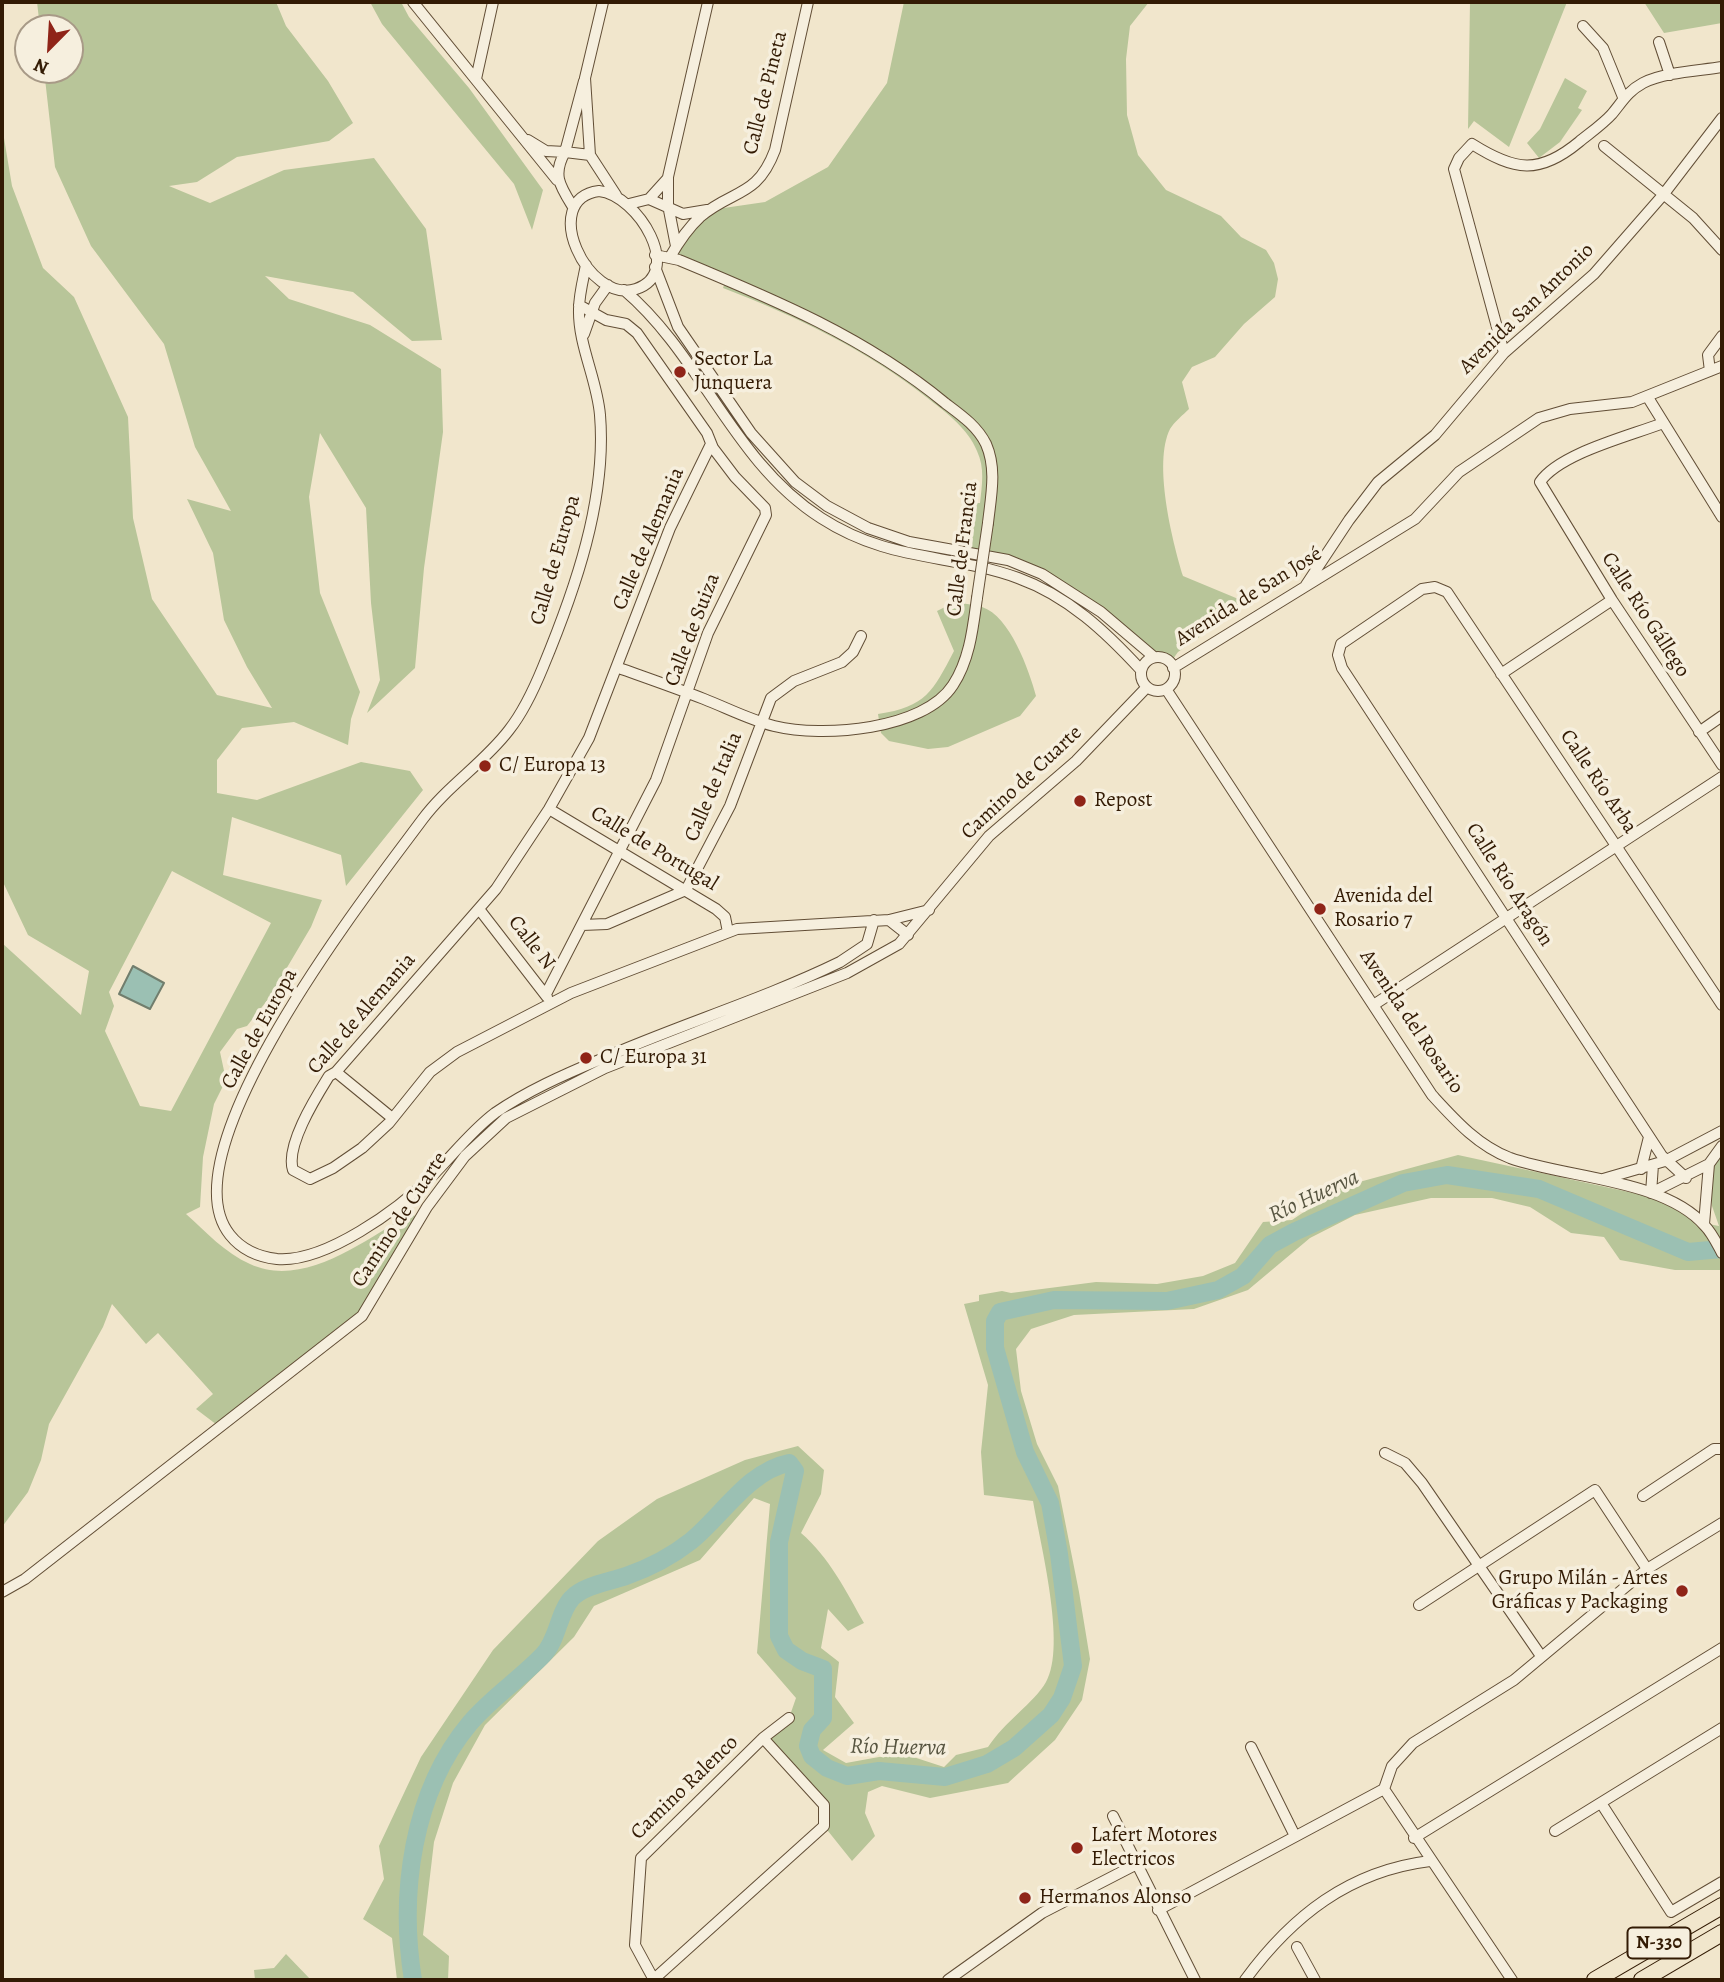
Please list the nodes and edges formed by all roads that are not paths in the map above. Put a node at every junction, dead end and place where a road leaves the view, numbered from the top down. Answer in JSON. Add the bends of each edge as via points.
{"nodes":[{"id":1,"x":413,"y":2,"type":"edge"},
{"id":2,"x":493,"y":2,"type":"edge"},
{"id":3,"x":603,"y":2,"type":"edge"},
{"id":4,"x":708,"y":2,"type":"edge"},
{"id":5,"x":808,"y":2,"type":"edge"},
{"id":6,"x":1583,"y":26,"type":"dead end"},
{"id":7,"x":1658,"y":42,"type":"dead end"},
{"id":8,"x":1722,"y":66,"type":"edge"},
{"id":9,"x":1670,"y":75,"type":"junction"},
{"id":10,"x":585,"y":78,"type":"junction"},
{"id":11,"x":476,"y":79,"type":"junction"},
{"id":12,"x":1623,"y":97,"type":"junction"},
{"id":13,"x":1722,"y":118,"type":"edge"},
{"id":14,"x":522,"y":136,"type":"junction"},
{"id":15,"x":1604,"y":146,"type":"dead end"},
{"id":16,"x":565,"y":152,"type":"junction"},
{"id":17,"x":590,"y":155,"type":"junction"},
{"id":18,"x":668,"y":177,"type":"junction"},
{"id":19,"x":557,"y":180,"type":"junction"},
{"id":20,"x":1663,"y":195,"type":"junction"},
{"id":21,"x":616,"y":196,"type":"junction"},
{"id":22,"x":649,"y":199,"type":"junction"},
{"id":23,"x":629,"y":204,"type":"junction"},
{"id":24,"x":573,"y":207,"type":"junction"},
{"id":25,"x":668,"y":208,"type":"junction"},
{"id":26,"x":714,"y":208,"type":"junction"},
{"id":27,"x":676,"y":246,"type":"junction"},
{"id":28,"x":1722,"y":250,"type":"edge"},
{"id":29,"x":655,"y":255,"type":"junction"},
{"id":30,"x":670,"y":257,"type":"junction"},
{"id":31,"x":586,"y":265,"type":"junction"},
{"id":32,"x":655,"y":267,"type":"junction"},
{"id":33,"x":608,"y":285,"type":"junction"},
{"id":34,"x":624,"y":290,"type":"junction"},
{"id":35,"x":579,"y":305,"type":"junction"},
{"id":36,"x":591,"y":312,"type":"junction"},
{"id":37,"x":606,"y":320,"type":"junction"},
{"id":38,"x":584,"y":334,"type":"junction"},
{"id":39,"x":1722,"y":336,"type":"edge"},
{"id":40,"x":1504,"y":353,"type":"junction"},
{"id":41,"x":1722,"y":366,"type":"edge"},
{"id":42,"x":1710,"y":371,"type":"junction"},
{"id":43,"x":1647,"y":396,"type":"junction"},
{"id":44,"x":1662,"y":423,"type":"junction"},
{"id":45,"x":711,"y":443,"type":"junction"},
{"id":46,"x":1722,"y":517,"type":"edge"},
{"id":47,"x":1332,"y":544,"type":"junction"},
{"id":48,"x":1346,"y":559,"type":"junction"},
{"id":49,"x":1435,"y":587,"type":"joint"},
{"id":50,"x":1304,"y":588,"type":"junction"},
{"id":51,"x":1612,"y":600,"type":"junction"},
{"id":52,"x":861,"y":636,"type":"dead end"},
{"id":53,"x":1154,"y":657,"type":"junction"},
{"id":54,"x":619,"y":668,"type":"junction"},
{"id":55,"x":1173,"y":668,"type":"junction"},
{"id":56,"x":1141,"y":670,"type":"junction"},
{"id":57,"x":1501,"y":674,"type":"junction"},
{"id":58,"x":1147,"y":687,"type":"junction"},
{"id":59,"x":1166,"y":689,"type":"junction"},
{"id":60,"x":688,"y":693,"type":"junction"},
{"id":61,"x":1722,"y":716,"type":"edge"},
{"id":62,"x":761,"y":722,"type":"junction"},
{"id":63,"x":1699,"y":732,"type":"junction"},
{"id":64,"x":1722,"y":765,"type":"edge"},
{"id":65,"x":1722,"y":777,"type":"edge"},
{"id":66,"x":550,"y":809,"type":"junction"},
{"id":67,"x":1617,"y":843,"type":"junction"},
{"id":68,"x":620,"y":851,"type":"junction"},
{"id":69,"x":686,"y":890,"type":"junction"},
{"id":70,"x":479,"y":909,"type":"junction"},
{"id":71,"x":929,"y":910,"type":"junction"},
{"id":72,"x":902,"y":916,"type":"junction"},
{"id":73,"x":1507,"y":917,"type":"junction"},
{"id":74,"x":874,"y":920,"type":"junction"},
{"id":75,"x":889,"y":920,"type":"junction"},
{"id":76,"x":582,"y":925,"type":"junction"},
{"id":77,"x":912,"y":931,"type":"junction"},
{"id":78,"x":728,"y":932,"type":"junction"},
{"id":79,"x":548,"y":999,"type":"junction"},
{"id":80,"x":1375,"y":1004,"type":"junction"},
{"id":81,"x":1722,"y":1004,"type":"edge"},
{"id":82,"x":336,"y":1072,"type":"junction"},
{"id":83,"x":391,"y":1118,"type":"junction"},
{"id":84,"x":1722,"y":1130,"type":"edge"},
{"id":85,"x":1649,"y":1137,"type":"junction"},
{"id":86,"x":1722,"y":1146,"type":"edge"},
{"id":87,"x":1665,"y":1161,"type":"junction"},
{"id":88,"x":1709,"y":1164,"type":"junction"},
{"id":89,"x":1653,"y":1165,"type":"junction"},
{"id":90,"x":1641,"y":1169,"type":"junction"},
{"id":91,"x":1686,"y":1178,"type":"junction"},
{"id":92,"x":1602,"y":1179,"type":"junction"},
{"id":93,"x":1651,"y":1193,"type":"junction"},
{"id":94,"x":1704,"y":1224,"type":"junction"},
{"id":95,"x":1722,"y":1252,"type":"edge"},
{"id":96,"x":1722,"y":1449,"type":"edge"},
{"id":97,"x":1385,"y":1453,"type":"dead end"},
{"id":98,"x":1643,"y":1496,"type":"dead end"},
{"id":99,"x":1722,"y":1523,"type":"edge"},
{"id":100,"x":1480,"y":1564,"type":"junction"},
{"id":101,"x":1647,"y":1569,"type":"junction"},
{"id":102,"x":2,"y":1592,"type":"edge"},
{"id":103,"x":1419,"y":1605,"type":"dead end"},
{"id":104,"x":1722,"y":1648,"type":"edge"},
{"id":105,"x":1541,"y":1656,"type":"junction"},
{"id":106,"x":789,"y":1718,"type":"dead end"},
{"id":107,"x":1722,"y":1728,"type":"edge"},
{"id":108,"x":763,"y":1738,"type":"junction"},
{"id":109,"x":1251,"y":1747,"type":"dead end"},
{"id":110,"x":1384,"y":1789,"type":"junction"},
{"id":111,"x":1601,"y":1803,"type":"junction"},
{"id":112,"x":1113,"y":1816,"type":"dead end"},
{"id":113,"x":1555,"y":1831,"type":"dead end"},
{"id":114,"x":1295,"y":1836,"type":"junction"},
{"id":115,"x":1414,"y":1838,"type":"junction"},
{"id":116,"x":1430,"y":1861,"type":"junction"},
{"id":117,"x":1137,"y":1864,"type":"junction"},
{"id":118,"x":1722,"y":1882,"type":"edge"},
{"id":119,"x":1722,"y":1906,"type":"edge"},
{"id":120,"x":1158,"y":1910,"type":"junction"},
{"id":121,"x":1722,"y":1933,"type":"edge"},
{"id":122,"x":1297,"y":1947,"type":"dead end"},
{"id":123,"x":654,"y":1980,"type":"edge"},
{"id":124,"x":948,"y":1980,"type":"edge"},
{"id":125,"x":1195,"y":1980,"type":"edge"},
{"id":126,"x":1245,"y":1980,"type":"edge"},
{"id":127,"x":1315,"y":1980,"type":"edge"},
{"id":128,"x":1512,"y":1980,"type":"edge"},
{"id":129,"x":1595,"y":1980,"type":"edge"},
{"id":130,"x":1642,"y":1980,"type":"edge"}],
"edges":[{"from":1,"to":11,"type":"street"},
{"from":2,"to":11,"type":"street"},
{"from":3,"to":10,"type":"street"},
{"from":4,"to":18,"type":"street"},
{"from":5,"to":26,"type":"street","name":"Calle de Pineta","via":[[767,172]]},
{"from":6,"to":12,"type":"street","via":[[1603,48]]},
{"from":7,"to":9,"type":"street"},
{"from":8,"to":9,"type":"street"},
{"from":9,"to":12,"type":"street","via":[[1643,83]]},
{"from":10,"to":16,"type":"street"},
{"from":10,"to":17,"type":"street"},
{"from":11,"to":14,"type":"street"},
{"from":12,"to":40,"type":"street","via":[[1595,130],[1546,165],[1522,167],[1472,145],[1459,158],[1454,169]]},
{"from":13,"to":20,"type":"street","name":"Avenida San Antonio"},
{"from":14,"to":16,"type":"street","via":[[547,151]]},
{"from":14,"to":19,"type":"street"},
{"from":15,"to":20,"type":"street"},
{"from":16,"to":17,"type":"street"},
{"from":16,"to":19,"type":"street"},
{"from":17,"to":21,"type":"street"},
{"from":18,"to":22,"type":"street"},
{"from":18,"to":25,"type":"street"},
{"from":19,"to":24,"type":"street"},
{"from":20,"to":28,"type":"street","via":[[1693,218]]},
{"from":20,"to":40,"type":"street","name":"Avenida San Antonio","via":[[1594,274]]},
{"from":21,"to":23,"type":"street"},
{"from":21,"to":24,"type":"street","via":[[595,191]]},
{"from":22,"to":23,"type":"street"},
{"from":22,"to":25,"type":"street","name":"Calle de Pineta"},
{"from":23,"to":29,"type":"street","via":[[647,226]]},
{"from":24,"to":31,"type":"street","via":[[572,234]]},
{"from":25,"to":26,"type":"street","name":"Calle de Pineta","via":[[685,214]]},
{"from":25,"to":27,"type":"street"},
{"from":26,"to":27,"type":"street","name":"Calle de Pineta","via":[[701,216]]},
{"from":27,"to":30,"type":"street","name":"Calle de Pineta"},
{"from":29,"to":30,"type":"street","name":"Calle de Francia"},
{"from":29,"to":32,"type":"street"},
{"from":30,"to":62,"type":"street","name":"Calle de Francia","bridge":true,"via":[[829,325],[929,389],[974,426],[991,460],[993,485],[978,598],[963,666],[943,697],[895,722],[820,731]]},
{"from":31,"to":33,"type":"street"},
{"from":31,"to":35,"type":"street","name":"Calle de Europa"},
{"from":32,"to":34,"type":"street","via":[[643,285]]},
{"from":32,"to":53,"type":"street","via":[[678,327],[751,433],[795,482],[868,528],[909,542],[1009,560],[1042,574],[1101,612]]},
{"from":33,"to":34,"type":"street"},
{"from":33,"to":36,"type":"street","name":"Calle de Europa"},
{"from":34,"to":56,"type":"street","via":[[660,324],[756,461],[797,502],[878,547],[1000,573],[1040,587],[1094,623]]},
{"from":35,"to":36,"type":"street","name":"Calle de Suiza"},
{"from":35,"to":38,"type":"street","name":"Calle de Europa"},
{"from":36,"to":37,"type":"street","name":"Calle de Suiza"},
{"from":36,"to":38,"type":"street","name":"Calle de Europa"},
{"from":37,"to":38,"type":"street"},
{"from":37,"to":45,"type":"street","name":"Calle de Suiza","via":[[626,324],[637,333]]},
{"from":38,"to":74,"type":"street","name":"Calle de Europa","via":[[600,420],[595,499],[543,667],[520,715],[495,747],[423,819],[337,937],[259,1062],[234,1116],[220,1173],[218,1203],[228,1233],[244,1248],[264,1257],[296,1259],[322,1250],[405,1200],[481,1124],[515,1100],[651,1037],[840,962],[867,944]]},
{"from":39,"to":42,"type":"street","via":[[1709,355]]},
{"from":40,"to":47,"type":"street","name":"Avenida San Antonio","via":[[1435,435],[1378,482]]},
{"from":41,"to":42,"type":"street","name":"Avenida de San José"},
{"from":42,"to":43,"type":"street","name":"Avenida de San José"},
{"from":43,"to":44,"type":"street"},
{"from":43,"to":48,"type":"street","name":"Avenida de San José","via":[[1623,405],[1570,409],[1539,418],[1459,472],[1415,519]]},
{"from":44,"to":46,"type":"street"},
{"from":44,"to":51,"type":"street","name":"Calle Río Gállego","via":[[1585,453],[1547,472],[1541,482]]},
{"from":45,"to":54,"type":"street","name":"Calle de Alemania","via":[[670,528]]},
{"from":45,"to":60,"type":"street","name":"Calle de Suiza","via":[[766,515],[723,597]]},
{"from":47,"to":48,"type":"street","name":"Avenida de San José"},
{"from":47,"to":50,"type":"street","name":"Avenida San Antonio"},
{"from":48,"to":50,"type":"street","name":"Avenida de San José"},
{"from":49,"to":57,"type":"street","name":"Calle Río Arba","via":[[1449,596]]},
{"from":49,"to":73,"type":"street","name":"Calle Río Aragón","via":[[1422,589],[1345,641],[1338,655]]},
{"from":50,"to":55,"type":"street","name":"Avenida de San José"},
{"from":51,"to":57,"type":"street"},
{"from":51,"to":63,"type":"street","name":"Calle Río Gállego"},
{"from":52,"to":62,"type":"street","name":"Calle de Italia","via":[[842,662],[777,691]]},
{"from":53,"to":55,"type":"street","via":[[1166,659]]},
{"from":53,"to":56,"type":"street"},
{"from":54,"to":60,"type":"street","name":"Calle de Francia"},
{"from":54,"to":66,"type":"street","name":"Calle de Alemania","via":[[589,738]]},
{"from":55,"to":59,"type":"street","via":[[1173,682]]},
{"from":56,"to":58,"type":"street"},
{"from":57,"to":67,"type":"street","name":"Calle Río Arba"},
{"from":58,"to":59,"type":"street"},
{"from":58,"to":71,"type":"street","name":"Camino de Cuarte","via":[[1076,761],[989,836]]},
{"from":59,"to":80,"type":"street","name":"Avenida del Rosario"},
{"from":60,"to":62,"type":"street","name":"Calle de Francia"},
{"from":60,"to":68,"type":"street","name":"Calle de Suiza","via":[[656,780]]},
{"from":61,"to":63,"type":"street"},
{"from":62,"to":69,"type":"street","name":"Calle de Italia","via":[[730,806]]},
{"from":63,"to":64,"type":"street","name":"Calle Río Gállego"},
{"from":65,"to":67,"type":"street"},
{"from":66,"to":68,"type":"street","name":"Calle de Portugal"},
{"from":66,"to":70,"type":"street","name":"Calle de Alemania"},
{"from":67,"to":73,"type":"street"},
{"from":67,"to":81,"type":"street","name":"Calle Río Arba"},
{"from":68,"to":69,"type":"street","name":"Calle de Portugal"},
{"from":68,"to":76,"type":"street","name":"Calle de Suiza"},
{"from":69,"to":76,"type":"street","via":[[607,924]]},
{"from":69,"to":78,"type":"street","name":"Calle de Portugal","via":[[721,912]]},
{"from":70,"to":79,"type":"street","name":"Calle N"},
{"from":70,"to":82,"type":"street","name":"Calle de Alemania"},
{"from":71,"to":72,"type":"street","name":"Calle de Alemania"},
{"from":71,"to":77,"type":"street","name":"Camino de Cuarte"},
{"from":72,"to":75,"type":"street","name":"Calle de Alemania"},
{"from":72,"to":77,"type":"street"},
{"from":73,"to":80,"type":"street"},
{"from":73,"to":85,"type":"street","name":"Calle Río Aragón"},
{"from":74,"to":75,"type":"street","name":"Calle de Alemania"},
{"from":74,"to":78,"type":"street","name":"Calle de Alemania"},
{"from":75,"to":77,"type":"street"},
{"from":76,"to":79,"type":"street","name":"Calle de Suiza"},
{"from":77,"to":102,"type":"street","name":"Camino de Cuarte","via":[[899,944],[847,972],[605,1068],[506,1118],[464,1156],[427,1207],[362,1316]]},
{"from":78,"to":79,"type":"street","name":"Calle de Alemania"},
{"from":79,"to":83,"type":"street","name":"Calle de Alemania","via":[[430,1072]]},
{"from":80,"to":92,"type":"street","name":"Avenida del Rosario","via":[[1432,1095],[1470,1135],[1509,1157]]},
{"from":82,"to":83,"type":"street"},
{"from":82,"to":83,"type":"street","name":"Calle de Alemania","via":[[316,1098],[293,1151],[290,1162],[301,1177],[310,1179],[333,1168],[362,1148]]},
{"from":84,"to":87,"type":"street"},
{"from":85,"to":87,"type":"street","name":"Calle Río Aragón"},
{"from":85,"to":90,"type":"street"},
{"from":86,"to":88,"type":"street"},
{"from":87,"to":89,"type":"street"},
{"from":87,"to":91,"type":"street","name":"Calle Río Aragón"},
{"from":88,"to":91,"type":"street"},
{"from":88,"to":94,"type":"street"},
{"from":89,"to":90,"type":"street"},
{"from":89,"to":93,"type":"street"},
{"from":90,"to":92,"type":"street"},
{"from":91,"to":93,"type":"street"},
{"from":92,"to":93,"type":"street","name":"Avenida del Rosario"},
{"from":93,"to":94,"type":"street","name":"Avenida del Rosario"},
{"from":94,"to":95,"type":"street","name":"Avenida del Rosario"},
{"from":96,"to":98,"type":"street","via":[[1714,1449]]},
{"from":97,"to":100,"type":"street","via":[[1405,1463]]},
{"from":99,"to":101,"type":"street"},
{"from":100,"to":101,"type":"street","via":[[1594,1490]]},
{"from":100,"to":103,"type":"street"},
{"from":100,"to":105,"type":"street"},
{"from":101,"to":105,"type":"street"},
{"from":104,"to":115,"type":"street"},
{"from":105,"to":110,"type":"street","via":[[1514,1680],[1413,1743],[1392,1766]]},
{"from":106,"to":108,"type":"street","name":"Camino Ralenco"},
{"from":107,"to":111,"type":"street"},
{"from":108,"to":123,"type":"street","name":"Camino Ralenco","via":[[641,1858],[635,1945]]},
{"from":108,"to":123,"type":"street","via":[[824,1805],[824,1826]]},
{"from":109,"to":114,"type":"street"},
{"from":110,"to":114,"type":"street"},
{"from":110,"to":115,"type":"street"},
{"from":111,"to":113,"type":"street"},
{"from":111,"to":118,"type":"street","via":[[1671,1912]]},
{"from":112,"to":117,"type":"street"},
{"from":114,"to":120,"type":"street"},
{"from":115,"to":116,"type":"street"},
{"from":116,"to":126,"type":"street","via":[[1368,1876],[1300,1916]]},
{"from":116,"to":128,"type":"street"},
{"from":117,"to":120,"type":"street"},
{"from":117,"to":124,"type":"street","via":[[1042,1913]]},
{"from":119,"to":129,"type":"highway","number":"N-330"},
{"from":120,"to":125,"type":"street"},
{"from":121,"to":130,"type":"highway","number":"N-330"},
{"from":122,"to":127,"type":"street"}]}
